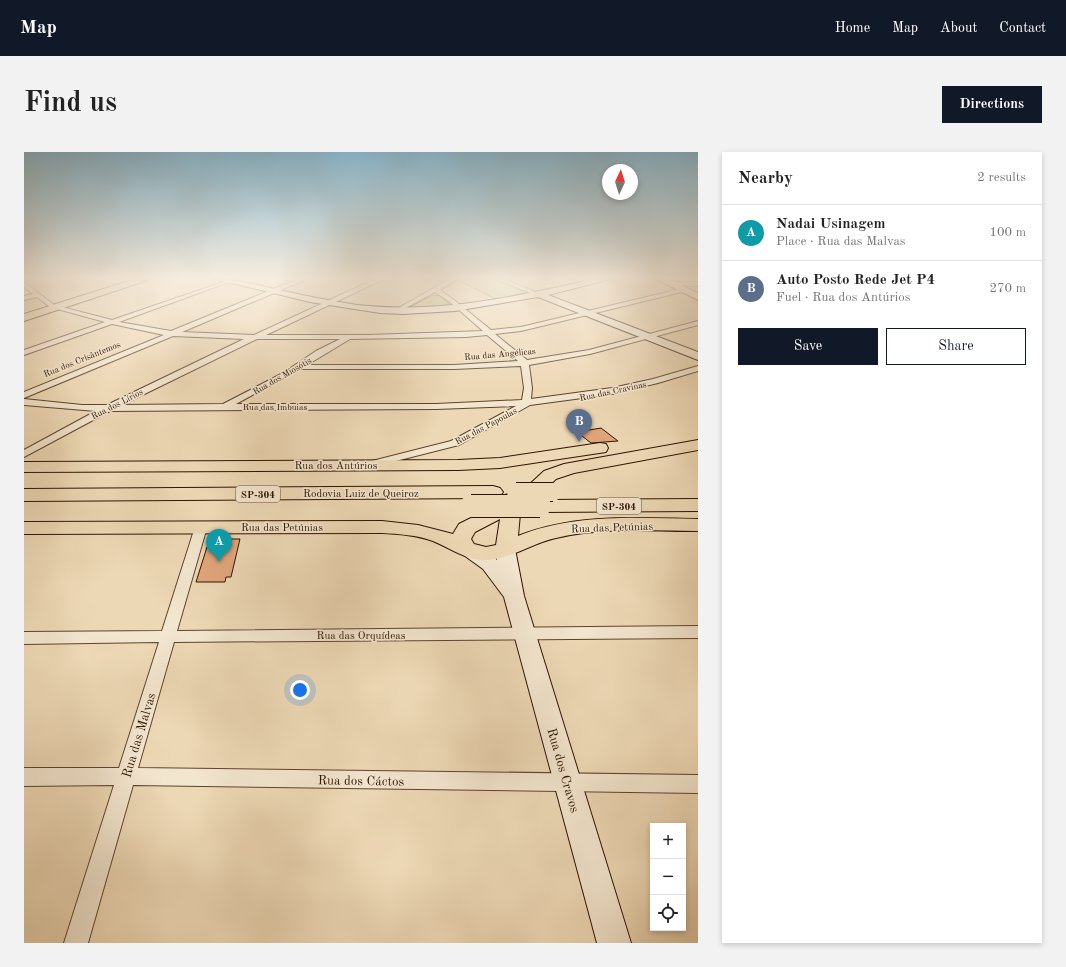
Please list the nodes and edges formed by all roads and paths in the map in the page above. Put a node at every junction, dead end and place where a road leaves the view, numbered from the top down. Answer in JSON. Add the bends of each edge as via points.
{"nodes":[{"id":1,"x":89,"y":316,"type":"edge"},
{"id":2,"x":128,"y":316,"type":"edge"},
{"id":3,"x":217,"y":316,"type":"edge"},
{"id":4,"x":300,"y":316,"type":"edge"},
{"id":5,"x":469,"y":316,"type":"edge"},
{"id":6,"x":580,"y":316,"type":"edge"},
{"id":7,"x":594,"y":316,"type":"edge"},
{"id":8,"x":112,"y":322,"type":"junction"},
{"id":9,"x":698,"y":323,"type":"edge"},
{"id":10,"x":276,"y":327,"type":"junction"},
{"id":11,"x":490,"y":333,"type":"junction"},
{"id":12,"x":173,"y":334,"type":"junction"},
{"id":13,"x":292,"y":336,"type":"junction"},
{"id":14,"x":647,"y":336,"type":"junction"},
{"id":15,"x":243,"y":337,"type":"junction"},
{"id":16,"x":258,"y":337,"type":"junction"},
{"id":17,"x":343,"y":338,"type":"junction"},
{"id":18,"x":24,"y":353,"type":"edge"},
{"id":19,"x":698,"y":356,"type":"edge"},
{"id":20,"x":212,"y":357,"type":"junction"},
{"id":21,"x":525,"y":363,"type":"junction"},
{"id":22,"x":300,"y":367,"type":"junction"},
{"id":23,"x":698,"y":368,"type":"edge"},
{"id":24,"x":24,"y":395,"type":"edge"},
{"id":25,"x":24,"y":402,"type":"edge"},
{"id":26,"x":526,"y":404,"type":"junction"},
{"id":27,"x":108,"y":408,"type":"junction"},
{"id":28,"x":223,"y":408,"type":"junction"},
{"id":29,"x":698,"y":434,"type":"edge"},
{"id":30,"x":646,"y":444,"type":"junction"},
{"id":31,"x":698,"y":445,"type":"edge"},
{"id":32,"x":24,"y":454,"type":"edge"},
{"id":33,"x":531,"y":458,"type":"junction"},
{"id":34,"x":364,"y":465,"type":"junction"},
{"id":35,"x":24,"y":466,"type":"edge"},
{"id":36,"x":549,"y":483,"type":"junction"},
{"id":37,"x":698,"y":490,"type":"edge"},
{"id":38,"x":24,"y":495,"type":"edge"},
{"id":39,"x":698,"y":505,"type":"edge"},
{"id":40,"x":24,"y":509,"type":"edge"},
{"id":41,"x":698,"y":525,"type":"edge"},
{"id":42,"x":201,"y":527,"type":"junction"},
{"id":43,"x":24,"y":528,"type":"edge"},
{"id":44,"x":505,"y":549,"type":"junction"},
{"id":45,"x":469,"y":550,"type":"junction"},
{"id":46,"x":514,"y":596,"type":"junction"},
{"id":47,"x":698,"y":632,"type":"edge"},
{"id":48,"x":525,"y":634,"type":"junction"},
{"id":49,"x":168,"y":636,"type":"junction"},
{"id":50,"x":24,"y":638,"type":"edge"},
{"id":51,"x":126,"y":776,"type":"junction"},
{"id":52,"x":24,"y":777,"type":"edge"},
{"id":53,"x":568,"y":784,"type":"junction"},
{"id":54,"x":698,"y":784,"type":"edge"},
{"id":55,"x":76,"y":943,"type":"edge"},
{"id":56,"x":614,"y":943,"type":"edge"}],
"edges":[{"from":1,"to":8,"type":"street"},
{"from":2,"to":8,"type":"street"},
{"from":3,"to":12,"type":"street","name":"Rua dos Crisântemos"},
{"from":4,"to":10,"type":"street","name":"Rua dos Lírios"},
{"from":5,"to":11,"type":"street"},
{"from":6,"to":11,"type":"street"},
{"from":7,"to":14,"type":"main road"},
{"from":8,"to":12,"type":"street"},
{"from":8,"to":18,"type":"street"},
{"from":9,"to":14,"type":"street","name":"Rua das Angélicas"},
{"from":10,"to":13,"type":"street","via":[[282,333]]},
{"from":10,"to":15,"type":"street","name":"Rua dos Lírios"},
{"from":10,"to":16,"type":"street","name":"Rua dos Lírios"},
{"from":11,"to":17,"type":"street"},
{"from":11,"to":21,"type":"street"},
{"from":12,"to":15,"type":"street"},
{"from":12,"to":24,"type":"street","name":"Rua dos Crisântemos"},
{"from":13,"to":16,"type":"street"},
{"from":13,"to":17,"type":"street"},
{"from":14,"to":19,"type":"main road"},
{"from":14,"to":21,"type":"street","name":"Rua das Angélicas","via":[[590,352]]},
{"from":15,"to":16,"type":"street"},
{"from":15,"to":20,"type":"street","name":"Rua dos Lírios"},
{"from":16,"to":20,"type":"street","name":"Rua dos Lírios"},
{"from":17,"to":22,"type":"street","name":"Rua dos Miosótis"},
{"from":20,"to":27,"type":"street","name":"Rua dos Lírios"},
{"from":21,"to":22,"type":"street","name":"Rua das Angélicas","via":[[454,367]]},
{"from":21,"to":26,"type":"street","name":"Rua das Papoulas","via":[[528,388]]},
{"from":22,"to":28,"type":"street","name":"Rua dos Miosótis"},
{"from":23,"to":26,"type":"street","name":"Rua das Cravinas","via":[[624,390]]},
{"from":25,"to":27,"type":"street","name":"Rua das Imbuias"},
{"from":26,"to":28,"type":"street","name":"Rua das Imbuias"},
{"from":26,"to":34,"type":"street","name":"Rua das Papoulas","via":[[455,443]]},
{"from":27,"to":28,"type":"street","name":"Rua das Imbuias"},
{"from":27,"to":32,"type":"street","name":"Rua dos Lírios"},
{"from":29,"to":30,"type":"main road"},
{"from":30,"to":33,"type":"main road","name":"Rua dos Antúrios","via":[[619,445]]},
{"from":30,"to":36,"type":"main road"},
{"from":31,"to":36,"type":"main road","via":[[570,468]]},
{"from":33,"to":34,"type":"main road","name":"Rua dos Antúrios","via":[[500,463],[458,465]]},
{"from":33,"to":36,"type":"main road"},
{"from":34,"to":35,"type":"main road","name":"Rua dos Antúrios"},
{"from":36,"to":37,"type":"highway","name":"Rodovia Luiz de Queiroz","number":"SP-304"},
{"from":36,"to":38,"type":"highway","name":"Rodovia Luiz de Queiroz","number":"SP-304","bridge":true,"via":[[493,492]]},
{"from":36,"to":39,"type":"highway","name":"Rodovia Luiz de Queiroz","number":"SP-304"},
{"from":36,"to":40,"type":"highway","name":"Rodovia Luiz de Queiroz","number":"SP-304","bridge":true,"via":[[471,506]]},
{"from":36,"to":44,"type":"main road","via":[[511,512]]},
{"from":36,"to":45,"type":"main road","via":[[539,462],[533,466],[531,477],[525,487],[496,513],[466,528],[461,539]]},
{"from":41,"to":44,"type":"main road","name":"Rua das Petúnias","via":[[581,526],[553,530],[526,538]]},
{"from":42,"to":43,"type":"main road","name":"Rua das Petúnias"},
{"from":42,"to":45,"type":"main road","name":"Rua das Petúnias","via":[[403,528],[439,536]]},
{"from":42,"to":49,"type":"street","name":"Rua das Malvas"},
{"from":44,"to":45,"type":"main road","name":"Rua das Petúnias","via":[[485,554]]},
{"from":44,"to":46,"type":"main road","name":"Rua dos Cravos"},
{"from":45,"to":46,"type":"main road","name":"Rua dos Cravos","via":[[490,564]]},
{"from":46,"to":48,"type":"main road","name":"Rua dos Cravos"},
{"from":47,"to":48,"type":"street","name":"Rua das Orquídeas"},
{"from":48,"to":49,"type":"street","name":"Rua das Orquídeas"},
{"from":48,"to":53,"type":"main road","name":"Rua dos Cravos"},
{"from":49,"to":50,"type":"street","name":"Rua das Orquídeas"},
{"from":49,"to":51,"type":"street","name":"Rua das Malvas"},
{"from":51,"to":52,"type":"street","name":"Rua dos Cáctos"},
{"from":51,"to":53,"type":"street","name":"Rua dos Cáctos"},
{"from":51,"to":55,"type":"street","name":"Rua das Malvas"},
{"from":53,"to":54,"type":"street","name":"Rua dos Cáctos"},
{"from":53,"to":56,"type":"main road","name":"Rua dos Cravos"}]}
